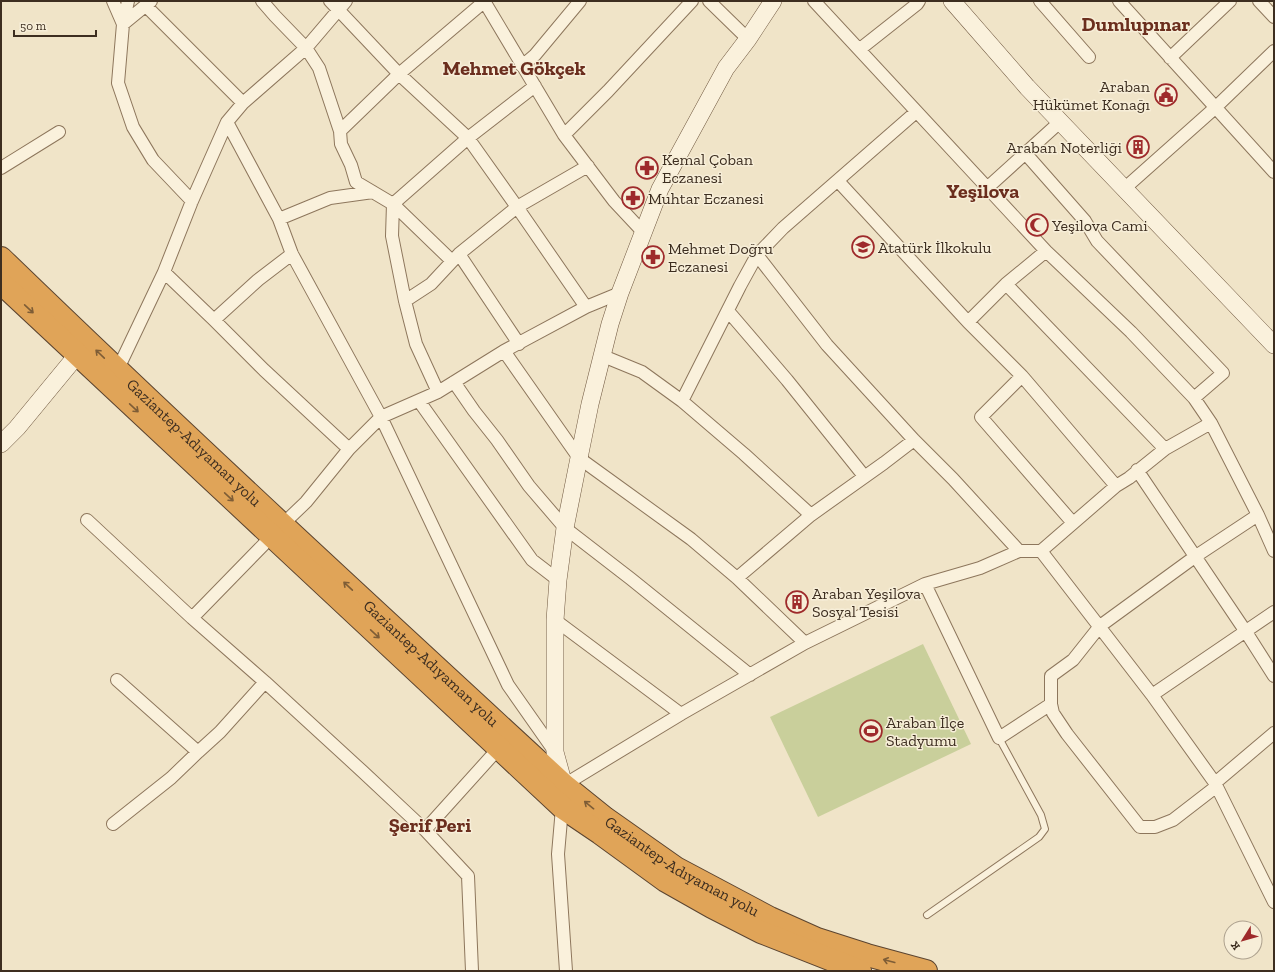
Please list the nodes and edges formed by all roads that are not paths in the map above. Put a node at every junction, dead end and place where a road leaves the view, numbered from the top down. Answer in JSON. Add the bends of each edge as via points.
{"nodes":[{"id":1,"x":113,"y":1,"type":"edge"},
{"id":2,"x":128,"y":1,"type":"edge"},
{"id":3,"x":262,"y":1,"type":"edge"},
{"id":4,"x":484,"y":1,"type":"edge"},
{"id":5,"x":580,"y":1,"type":"edge"},
{"id":6,"x":692,"y":1,"type":"edge"},
{"id":7,"x":709,"y":1,"type":"edge"},
{"id":8,"x":773,"y":1,"type":"edge"},
{"id":9,"x":814,"y":1,"type":"edge"},
{"id":10,"x":919,"y":1,"type":"edge"},
{"id":11,"x":952,"y":1,"type":"edge"},
{"id":12,"x":1040,"y":1,"type":"edge"},
{"id":13,"x":1119,"y":1,"type":"edge"},
{"id":14,"x":1230,"y":1,"type":"edge"},
{"id":15,"x":1259,"y":1,"type":"edge"},
{"id":16,"x":149,"y":3,"type":"edge"},
{"id":17,"x":338,"y":4,"type":"edge"},
{"id":18,"x":1274,"y":17,"type":"edge"},
{"id":19,"x":123,"y":24,"type":"junction"},
{"id":20,"x":748,"y":39,"type":"junction"},
{"id":21,"x":306,"y":48,"type":"junction"},
{"id":22,"x":860,"y":49,"type":"junction"},
{"id":23,"x":1274,"y":51,"type":"edge"},
{"id":24,"x":1089,"y":57,"type":"dead end"},
{"id":25,"x":1170,"y":58,"type":"junction"},
{"id":26,"x":522,"y":66,"type":"junction"},
{"id":27,"x":399,"y":74,"type":"junction"},
{"id":28,"x":535,"y":86,"type":"junction"},
{"id":29,"x":243,"y":103,"type":"junction"},
{"id":30,"x":1216,"y":107,"type":"junction"},
{"id":31,"x":916,"y":112,"type":"junction"},
{"id":32,"x":1061,"y":121,"type":"junction"},
{"id":33,"x":227,"y":122,"type":"junction"},
{"id":34,"x":340,"y":131,"type":"junction"},
{"id":35,"x":59,"y":132,"type":"dead end"},
{"id":36,"x":564,"y":135,"type":"junction"},
{"id":37,"x":468,"y":138,"type":"junction"},
{"id":38,"x":1026,"y":154,"type":"junction"},
{"id":39,"x":588,"y":166,"type":"junction"},
{"id":40,"x":1,"y":168,"type":"edge"},
{"id":41,"x":1274,"y":172,"type":"edge"},
{"id":42,"x":838,"y":181,"type":"junction"},
{"id":43,"x":987,"y":188,"type":"junction"},
{"id":44,"x":1125,"y":188,"type":"junction"},
{"id":45,"x":373,"y":192,"type":"junction"},
{"id":46,"x":192,"y":200,"type":"junction"},
{"id":47,"x":393,"y":204,"type":"junction"},
{"id":48,"x":517,"y":207,"type":"junction"},
{"id":49,"x":279,"y":220,"type":"junction"},
{"id":50,"x":642,"y":232,"type":"junction"},
{"id":51,"x":1046,"y":251,"type":"junction"},
{"id":52,"x":292,"y":254,"type":"junction"},
{"id":53,"x":757,"y":255,"type":"junction"},
{"id":54,"x":1,"y":258,"type":"edge"},
{"id":55,"x":455,"y":258,"type":"junction"},
{"id":56,"x":164,"y":272,"type":"junction"},
{"id":57,"x":1,"y":282,"type":"edge"},
{"id":58,"x":1006,"y":284,"type":"junction"},
{"id":59,"x":620,"y":293,"type":"junction"},
{"id":60,"x":405,"y":301,"type":"junction"},
{"id":61,"x":586,"y":307,"type":"junction"},
{"id":62,"x":728,"y":311,"type":"junction"},
{"id":63,"x":214,"y":320,"type":"junction"},
{"id":64,"x":968,"y":322,"type":"junction"},
{"id":65,"x":519,"y":344,"type":"junction"},
{"id":66,"x":1274,"y":345,"type":"edge"},
{"id":67,"x":504,"y":352,"type":"junction"},
{"id":68,"x":78,"y":354,"type":"junction"},
{"id":69,"x":603,"y":356,"type":"junction"},
{"id":70,"x":1022,"y":376,"type":"junction"},
{"id":71,"x":113,"y":377,"type":"junction"},
{"id":72,"x":454,"y":382,"type":"junction"},
{"id":73,"x":438,"y":392,"type":"junction"},
{"id":74,"x":1194,"y":398,"type":"junction"},
{"id":75,"x":419,"y":401,"type":"junction"},
{"id":76,"x":682,"y":401,"type":"junction"},
{"id":77,"x":381,"y":418,"type":"junction"},
{"id":78,"x":1211,"y":423,"type":"junction"},
{"id":79,"x":914,"y":440,"type":"junction"},
{"id":80,"x":1,"y":444,"type":"edge"},
{"id":81,"x":1165,"y":448,"type":"junction"},
{"id":82,"x":349,"y":449,"type":"junction"},
{"id":83,"x":579,"y":458,"type":"junction"},
{"id":84,"x":1137,"y":470,"type":"junction"},
{"id":85,"x":864,"y":476,"type":"junction"},
{"id":86,"x":1116,"y":486,"type":"junction"},
{"id":87,"x":811,"y":515,"type":"junction"},
{"id":88,"x":1258,"y":515,"type":"junction"},
{"id":89,"x":87,"y":520,"type":"dead end"},
{"id":90,"x":1073,"y":524,"type":"junction"},
{"id":91,"x":565,"y":528,"type":"junction"},
{"id":92,"x":277,"y":531,"type":"junction"},
{"id":93,"x":1019,"y":551,"type":"junction"},
{"id":94,"x":1041,"y":551,"type":"junction"},
{"id":95,"x":1274,"y":551,"type":"edge"},
{"id":96,"x":1196,"y":556,"type":"junction"},
{"id":97,"x":738,"y":578,"type":"junction"},
{"id":98,"x":558,"y":580,"type":"junction"},
{"id":99,"x":925,"y":584,"type":"junction"},
{"id":100,"x":1274,"y":612,"type":"edge"},
{"id":101,"x":192,"y":618,"type":"junction"},
{"id":102,"x":555,"y":620,"type":"junction"},
{"id":103,"x":1100,"y":626,"type":"junction"},
{"id":104,"x":1246,"y":632,"type":"junction"},
{"id":105,"x":804,"y":643,"type":"junction"},
{"id":106,"x":750,"y":675,"type":"junction"},
{"id":107,"x":1274,"y":676,"type":"edge"},
{"id":108,"x":117,"y":680,"type":"dead end"},
{"id":109,"x":265,"y":682,"type":"junction"},
{"id":110,"x":1152,"y":695,"type":"junction"},
{"id":111,"x":1051,"y":704,"type":"junction"},
{"id":112,"x":681,"y":714,"type":"junction"},
{"id":113,"x":1000,"y":738,"type":"junction"},
{"id":114,"x":1272,"y":739,"type":"edge"},
{"id":115,"x":498,"y":749,"type":"junction"},
{"id":116,"x":198,"y":752,"type":"junction"},
{"id":117,"x":555,"y":752,"type":"junction"},
{"id":118,"x":564,"y":785,"type":"junction"},
{"id":119,"x":1216,"y":785,"type":"junction"},
{"id":120,"x":563,"y":808,"type":"junction"},
{"id":121,"x":113,"y":824,"type":"dead end"},
{"id":122,"x":425,"y":830,"type":"junction"},
{"id":123,"x":1274,"y":902,"type":"edge"},
{"id":124,"x":927,"y":915,"type":"dead end"},
{"id":125,"x":472,"y":971,"type":"edge"},
{"id":126,"x":566,"y":971,"type":"edge"},
{"id":127,"x":860,"y":971,"type":"edge"},
{"id":128,"x":926,"y":971,"type":"edge"}],
"edges":[{"from":1,"to":19,"type":"street"},
{"from":2,"to":19,"type":"street"},
{"from":3,"to":21,"type":"street"},
{"from":4,"to":26,"type":"street"},
{"from":4,"to":27,"type":"street"},
{"from":5,"to":26,"type":"street"},
{"from":6,"to":36,"type":"street"},
{"from":7,"to":20,"type":"street"},
{"from":8,"to":20,"type":"street"},
{"from":9,"to":22,"type":"street"},
{"from":10,"to":22,"type":"street"},
{"from":11,"to":32,"type":"street","via":[[1027,87]]},
{"from":12,"to":24,"type":"street"},
{"from":13,"to":25,"type":"street"},
{"from":14,"to":25,"type":"street"},
{"from":15,"to":18,"type":"street"},
{"from":16,"to":19,"type":"street"},
{"from":16,"to":29,"type":"street"},
{"from":17,"to":21,"type":"street"},
{"from":17,"to":27,"type":"street"},
{"from":19,"to":46,"type":"street","via":[[118,83],[133,127],[153,160]]},
{"from":20,"to":50,"type":"street","via":[[726,68],[684,143],[660,189]]},
{"from":21,"to":29,"type":"street"},
{"from":21,"to":34,"type":"street","via":[[319,68]]},
{"from":22,"to":31,"type":"street"},
{"from":23,"to":30,"type":"street"},
{"from":25,"to":30,"type":"street"},
{"from":26,"to":28,"type":"street"},
{"from":27,"to":34,"type":"street"},
{"from":27,"to":37,"type":"street"},
{"from":28,"to":36,"type":"street"},
{"from":28,"to":37,"type":"street"},
{"from":29,"to":33,"type":"street"},
{"from":30,"to":41,"type":"street"},
{"from":30,"to":44,"type":"street"},
{"from":31,"to":42,"type":"street"},
{"from":31,"to":43,"type":"street"},
{"from":32,"to":38,"type":"street"},
{"from":32,"to":44,"type":"street"},
{"from":33,"to":46,"type":"street"},
{"from":33,"to":49,"type":"street"},
{"from":34,"to":45,"type":"street","via":[[341,144],[356,182]]},
{"from":35,"to":40,"type":"street"},
{"from":36,"to":39,"type":"street"},
{"from":37,"to":47,"type":"street"},
{"from":37,"to":48,"type":"street"},
{"from":38,"to":43,"type":"street"},
{"from":38,"to":74,"type":"street","via":[[1084,221],[1097,242],[1223,373]]},
{"from":39,"to":48,"type":"street"},
{"from":39,"to":50,"type":"street","via":[[614,201]]},
{"from":42,"to":53,"type":"street","via":[[783,228]]},
{"from":42,"to":64,"type":"street"},
{"from":43,"to":51,"type":"street"},
{"from":44,"to":66,"type":"street"},
{"from":45,"to":47,"type":"street"},
{"from":45,"to":49,"type":"street","via":[[330,198]]},
{"from":46,"to":56,"type":"street"},
{"from":47,"to":55,"type":"street"},
{"from":47,"to":60,"type":"street","via":[[392,236]]},
{"from":48,"to":55,"type":"street"},
{"from":48,"to":61,"type":"street"},
{"from":49,"to":52,"type":"street"},
{"from":50,"to":59,"type":"street"},
{"from":51,"to":58,"type":"street"},
{"from":51,"to":74,"type":"street","via":[[1131,332]]},
{"from":52,"to":63,"type":"street","via":[[258,280]]},
{"from":52,"to":77,"type":"street"},
{"from":53,"to":62,"type":"street"},
{"from":53,"to":79,"type":"street","via":[[827,345]]},
{"from":71,"to":54,"type":"highway","name":"Gaziantep-Adıyaman yolu","one_way":true},
{"from":55,"to":60,"type":"street","via":[[431,284]]},
{"from":55,"to":65,"type":"street"},
{"from":56,"to":63,"type":"street"},
{"from":56,"to":71,"type":"street"},
{"from":57,"to":68,"type":"highway","name":"Gaziantep-Adıyaman yolu","one_way":true},
{"from":58,"to":64,"type":"street"},
{"from":58,"to":81,"type":"street"},
{"from":59,"to":61,"type":"street"},
{"from":59,"to":69,"type":"street"},
{"from":60,"to":73,"type":"street","via":[[416,344]]},
{"from":61,"to":65,"type":"street"},
{"from":62,"to":76,"type":"street"},
{"from":62,"to":85,"type":"street"},
{"from":63,"to":82,"type":"street"},
{"from":64,"to":70,"type":"street"},
{"from":65,"to":67,"type":"street"},
{"from":67,"to":72,"type":"street"},
{"from":67,"to":83,"type":"street"},
{"from":68,"to":71,"type":"highway","name":"Gaziantep-Adıyaman yolu"},
{"from":68,"to":80,"type":"street"},
{"from":69,"to":76,"type":"street","via":[[642,372]]},
{"from":69,"to":83,"type":"street"},
{"from":70,"to":86,"type":"street"},
{"from":70,"to":90,"type":"street","via":[[981,417]]},
{"from":71,"to":92,"type":"highway","name":"Gaziantep-Adıyaman yolu"},
{"from":72,"to":73,"type":"street"},
{"from":72,"to":91,"type":"street","via":[[529,486]]},
{"from":73,"to":75,"type":"street"},
{"from":74,"to":78,"type":"street"},
{"from":75,"to":77,"type":"street"},
{"from":75,"to":98,"type":"street","via":[[532,560]]},
{"from":76,"to":87,"type":"street"},
{"from":77,"to":82,"type":"street"},
{"from":77,"to":117,"type":"street","via":[[508,685]]},
{"from":78,"to":81,"type":"street"},
{"from":78,"to":88,"type":"street"},
{"from":79,"to":85,"type":"street"},
{"from":79,"to":93,"type":"street"},
{"from":81,"to":84,"type":"street"},
{"from":82,"to":92,"type":"street","via":[[306,502]]},
{"from":83,"to":91,"type":"street"},
{"from":83,"to":97,"type":"street","via":[[691,539]]},
{"from":84,"to":86,"type":"street"},
{"from":84,"to":96,"type":"street"},
{"from":85,"to":87,"type":"street"},
{"from":86,"to":90,"type":"street"},
{"from":87,"to":97,"type":"street"},
{"from":88,"to":95,"type":"street"},
{"from":88,"to":96,"type":"street"},
{"from":89,"to":101,"type":"street"},
{"from":90,"to":94,"type":"street"},
{"from":91,"to":98,"type":"street"},
{"from":91,"to":106,"type":"street"},
{"from":92,"to":101,"type":"street"},
{"from":92,"to":115,"type":"highway","name":"Gaziantep-Adıyaman yolu","one_way":true},
{"from":118,"to":92,"type":"highway","name":"Gaziantep-Adıyaman yolu","one_way":true},
{"from":93,"to":94,"type":"street"},
{"from":93,"to":99,"type":"street","via":[[980,568]]},
{"from":94,"to":103,"type":"street"},
{"from":96,"to":103,"type":"street"},
{"from":96,"to":104,"type":"street"},
{"from":97,"to":105,"type":"street"},
{"from":98,"to":102,"type":"street"},
{"from":99,"to":105,"type":"street"},
{"from":99,"to":113,"type":"street"},
{"from":100,"to":104,"type":"street"},
{"from":101,"to":109,"type":"street"},
{"from":102,"to":112,"type":"street"},
{"from":102,"to":117,"type":"street"},
{"from":103,"to":110,"type":"street"},
{"from":103,"to":111,"type":"street","via":[[1073,660],[1051,676]]},
{"from":104,"to":107,"type":"street"},
{"from":104,"to":110,"type":"street"},
{"from":105,"to":106,"type":"street"},
{"from":106,"to":112,"type":"street"},
{"from":108,"to":116,"type":"street"},
{"from":109,"to":116,"type":"street","via":[[220,732]]},
{"from":109,"to":122,"type":"street"},
{"from":110,"to":119,"type":"street"},
{"from":111,"to":113,"type":"street"},
{"from":111,"to":119,"type":"street","via":[[1053,713],[1067,734],[1140,827],[1155,827],[1173,820]]},
{"from":112,"to":118,"type":"street"},
{"from":113,"to":124,"type":"lane","via":[[1041,815],[1045,829],[1039,837]]},
{"from":114,"to":119,"type":"street"},
{"from":115,"to":120,"type":"highway","name":"Gaziantep-Adıyaman yolu"},
{"from":115,"to":122,"type":"street"},
{"from":116,"to":121,"type":"street","via":[[171,778]]},
{"from":117,"to":118,"type":"street"},
{"from":118,"to":120,"type":"street"},
{"from":128,"to":118,"type":"highway","name":"Gaziantep-Adıyaman yolu","one_way":true,"via":[[817,939],[770,918],[676,868],[605,818]]},
{"from":119,"to":123,"type":"street"},
{"from":120,"to":126,"type":"street","via":[[558,854]]},
{"from":120,"to":127,"type":"highway","name":"Gaziantep-Adıyaman yolu","via":[[666,881],[712,907],[761,932]]},
{"from":122,"to":125,"type":"street","via":[[468,876]]}]}
